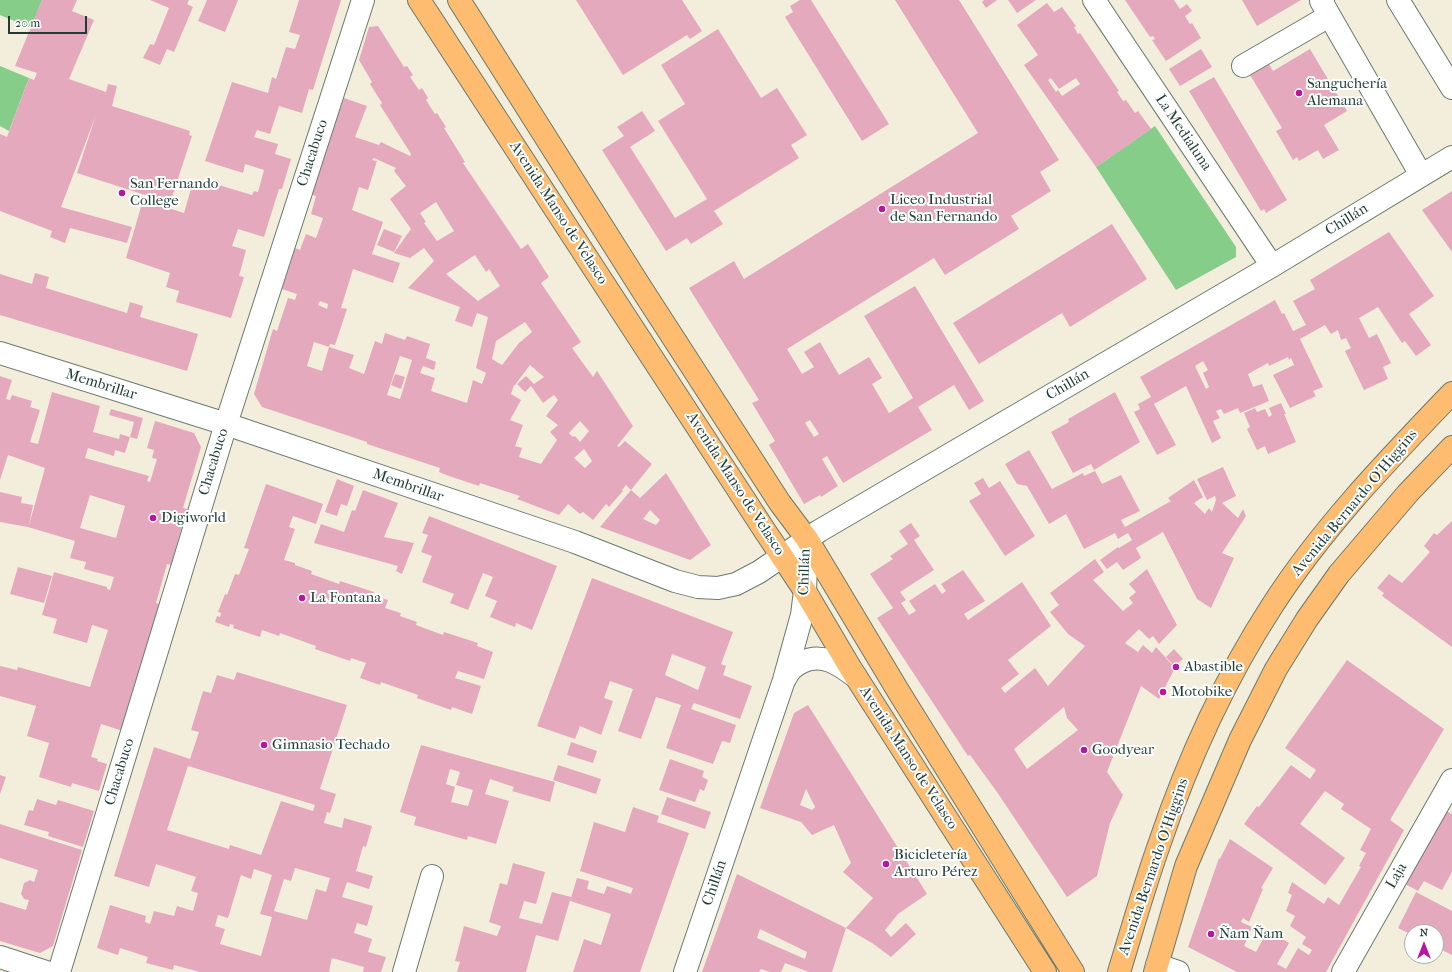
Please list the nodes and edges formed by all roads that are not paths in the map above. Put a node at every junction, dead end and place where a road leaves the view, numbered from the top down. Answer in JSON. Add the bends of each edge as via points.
{"nodes":[{"id":1,"x":363,"y":0,"type":"edge"},
{"id":2,"x":419,"y":0,"type":"edge"},
{"id":3,"x":459,"y":0,"type":"edge"},
{"id":4,"x":1094,"y":0,"type":"edge"},
{"id":5,"x":1398,"y":0,"type":"edge"},
{"id":6,"x":1326,"y":8,"type":"edge"},
{"id":7,"x":1243,"y":66,"type":"dead end"},
{"id":8,"x":1452,"y":88,"type":"edge"},
{"id":9,"x":1452,"y":156,"type":"edge"},
{"id":10,"x":1421,"y":175,"type":"junction"},
{"id":11,"x":1272,"y":266,"type":"junction"},
{"id":12,"x":0,"y":353,"type":"edge"},
{"id":13,"x":1452,"y":393,"type":"edge"},
{"id":14,"x":226,"y":424,"type":"junction"},
{"id":15,"x":1452,"y":447,"type":"edge"},
{"id":16,"x":807,"y":539,"type":"junction"},
{"id":17,"x":782,"y":556,"type":"junction"},
{"id":18,"x":805,"y":591,"type":"junction"},
{"id":19,"x":856,"y":677,"type":"junction"},
{"id":20,"x":784,"y":680,"type":"junction"},
{"id":21,"x":1452,"y":780,"type":"edge"},
{"id":22,"x":432,"y":876,"type":"dead end"},
{"id":23,"x":0,"y":957,"type":"edge"},
{"id":24,"x":1156,"y":969,"type":"edge"},
{"id":25,"x":46,"y":972,"type":"edge"},
{"id":26,"x":59,"y":972,"type":"edge"},
{"id":27,"x":404,"y":972,"type":"edge"},
{"id":28,"x":685,"y":972,"type":"edge"},
{"id":29,"x":1045,"y":972,"type":"edge"},
{"id":30,"x":1073,"y":972,"type":"edge"},
{"id":31,"x":1119,"y":972,"type":"edge"},
{"id":32,"x":1178,"y":972,"type":"edge"},
{"id":33,"x":1343,"y":972,"type":"edge"}],
"edges":[{"from":1,"to":14,"type":"street","name":"Chacabuco"},
{"from":2,"to":17,"type":"main road","name":"Avenida Manso de Velasco"},
{"from":3,"to":16,"type":"main road","name":"Avenida Manso de Velasco","via":[[641,288],[772,490]]},
{"from":4,"to":11,"type":"street","name":"La Medialuna"},
{"from":5,"to":8,"type":"street"},
{"from":6,"to":7,"type":"street"},
{"from":6,"to":10,"type":"street"},
{"from":9,"to":10,"type":"street","name":"Chillán"},
{"from":10,"to":11,"type":"street","name":"Chillán"},
{"from":11,"to":16,"type":"street","name":"Chillán"},
{"from":12,"to":14,"type":"street","name":"Membrillar"},
{"from":13,"to":31,"type":"main road","name":"Avenida Bernardo O'Higgins","via":[[1370,481],[1310,552],[1272,606],[1243,655],[1179,789]]},
{"from":14,"to":17,"type":"street","name":"Membrillar","via":[[575,542],[675,581],[698,587],[718,588],[736,584]]},
{"from":14,"to":26,"type":"street","name":"Chacabuco"},
{"from":15,"to":24,"type":"main road","name":"Avenida Bernardo O'Higgins","via":[[1408,493],[1338,574],[1276,669],[1240,740],[1186,866]]},
{"from":16,"to":17,"type":"street","name":"Membrillar"},
{"from":16,"to":18,"type":"street","name":"Chillán"},
{"from":16,"to":30,"type":"main road","name":"Avenida Manso de Velasco"},
{"from":17,"to":18,"type":"main road","name":"Avenida Manso de Velasco"},
{"from":18,"to":19,"type":"main road","name":"Avenida Manso de Velasco"},
{"from":18,"to":20,"type":"street","name":"Chillán","via":[[802,615]]},
{"from":19,"to":20,"type":"street","name":"Chillán","via":[[833,662],[814,658],[796,665]]},
{"from":19,"to":29,"type":"main road","name":"Avenida Manso de Velasco"},
{"from":20,"to":28,"type":"street","name":"Chillán"},
{"from":21,"to":33,"type":"street","name":"Laja"},
{"from":22,"to":27,"type":"street"},
{"from":23,"to":25,"type":"street"},
{"from":24,"to":32,"type":"street"}]}
